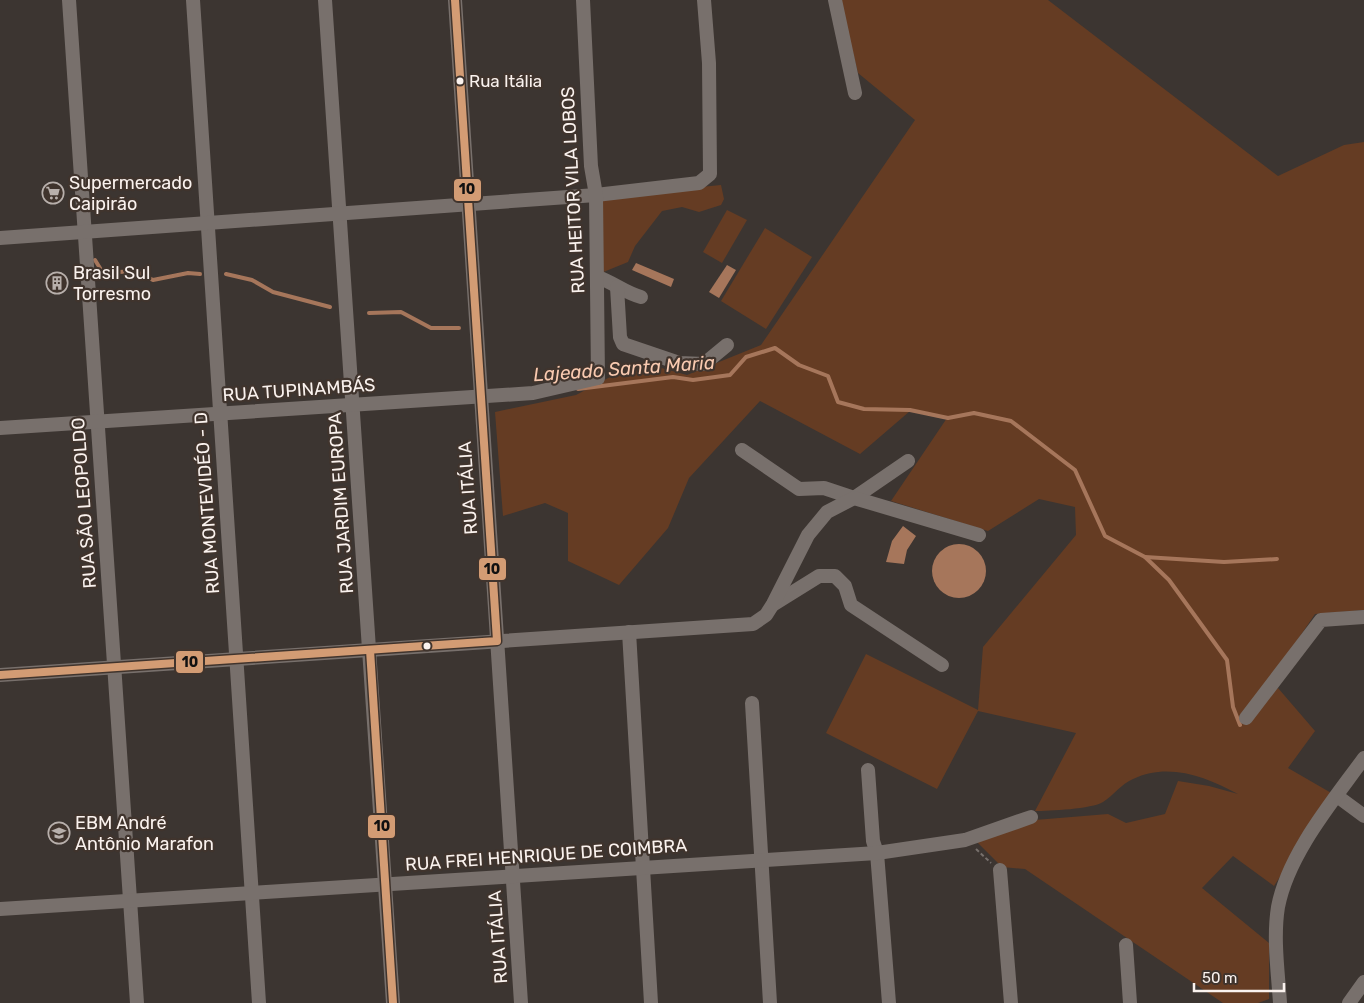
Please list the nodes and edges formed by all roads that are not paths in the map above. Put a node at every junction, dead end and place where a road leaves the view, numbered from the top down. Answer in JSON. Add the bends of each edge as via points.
{"nodes":[{"id":1,"x":69,"y":0,"type":"edge"},
{"id":2,"x":193,"y":0,"type":"edge"},
{"id":3,"x":325,"y":0,"type":"edge"},
{"id":4,"x":455,"y":0,"type":"edge"},
{"id":5,"x":583,"y":0,"type":"edge"},
{"id":6,"x":704,"y":0,"type":"edge"},
{"id":7,"x":835,"y":0,"type":"edge"},
{"id":8,"x":855,"y":93,"type":"dead end"},
{"id":9,"x":596,"y":195,"type":"junction"},
{"id":10,"x":468,"y":204,"type":"junction"},
{"id":11,"x":340,"y":213,"type":"junction"},
{"id":12,"x":208,"y":223,"type":"junction"},
{"id":13,"x":84,"y":232,"type":"junction"},
{"id":14,"x":0,"y":238,"type":"edge"},
{"id":15,"x":597,"y":278,"type":"junction"},
{"id":16,"x":617,"y":286,"type":"junction"},
{"id":17,"x":641,"y":297,"type":"dead end"},
{"id":18,"x":727,"y":345,"type":"dead end"},
{"id":19,"x":598,"y":378,"type":"joint"},
{"id":20,"x":481,"y":396,"type":"junction"},
{"id":21,"x":353,"y":405,"type":"junction"},
{"id":22,"x":220,"y":414,"type":"junction"},
{"id":23,"x":97,"y":422,"type":"junction"},
{"id":24,"x":0,"y":428,"type":"edge"},
{"id":25,"x":742,"y":450,"type":"dead end"},
{"id":26,"x":908,"y":461,"type":"dead end"},
{"id":27,"x":854,"y":498,"type":"junction"},
{"id":28,"x":979,"y":535,"type":"dead end"},
{"id":29,"x":773,"y":604,"type":"junction"},
{"id":30,"x":1364,"y":617,"type":"edge"},
{"id":31,"x":629,"y":632,"type":"junction"},
{"id":32,"x":497,"y":641,"type":"junction"},
{"id":33,"x":370,"y":650,"type":"junction"},
{"id":34,"x":236,"y":659,"type":"junction"},
{"id":35,"x":942,"y":665,"type":"dead end"},
{"id":36,"x":114,"y":668,"type":"junction"},
{"id":37,"x":0,"y":676,"type":"edge"},
{"id":38,"x":752,"y":703,"type":"dead end"},
{"id":39,"x":1246,"y":718,"type":"dead end"},
{"id":40,"x":1364,"y":758,"type":"edge"},
{"id":41,"x":868,"y":770,"type":"dead end"},
{"id":42,"x":1337,"y":796,"type":"junction"},
{"id":43,"x":1364,"y":816,"type":"edge"},
{"id":44,"x":1031,"y":817,"type":"dead end"},
{"id":45,"x":877,"y":853,"type":"junction"},
{"id":46,"x":762,"y":860,"type":"junction"},
{"id":47,"x":644,"y":868,"type":"junction"},
{"id":48,"x":1000,"y":870,"type":"road end"},
{"id":49,"x":513,"y":876,"type":"junction"},
{"id":50,"x":386,"y":884,"type":"junction"},
{"id":51,"x":252,"y":893,"type":"junction"},
{"id":52,"x":130,"y":901,"type":"junction"},
{"id":53,"x":0,"y":909,"type":"edge"},
{"id":54,"x":1126,"y":945,"type":"dead end"},
{"id":55,"x":1364,"y":982,"type":"edge"},
{"id":56,"x":137,"y":1003,"type":"edge"},
{"id":57,"x":259,"y":1003,"type":"edge"},
{"id":58,"x":393,"y":1003,"type":"edge"},
{"id":59,"x":521,"y":1003,"type":"edge"},
{"id":60,"x":651,"y":1003,"type":"edge"},
{"id":61,"x":770,"y":1003,"type":"edge"},
{"id":62,"x":889,"y":1003,"type":"edge"},
{"id":63,"x":1011,"y":1003,"type":"edge"},
{"id":64,"x":1130,"y":1003,"type":"edge"},
{"id":65,"x":1280,"y":1003,"type":"edge"},
{"id":66,"x":1349,"y":1003,"type":"edge"}],
"edges":[{"from":1,"to":13,"type":"street","name":"RUA SÃO LEOPOLDO"},
{"from":2,"to":12,"type":"street","name":"RUA MONTEVIDÉO - D"},
{"from":3,"to":11,"type":"street","name":"RUA JARDIM EUROPA"},
{"from":4,"to":10,"type":"street","name":"RUA ITÁLIA"},
{"from":5,"to":9,"type":"street","name":"RUA HEITOR VILA LOBOS","via":[[591,166]]},
{"from":6,"to":9,"type":"street","via":[[709,63],[710,174],[699,183],[685,186]]},
{"from":7,"to":8,"type":"street"},
{"from":9,"to":10,"type":"street"},
{"from":9,"to":15,"type":"street","name":"RUA HEITOR VILA LOBOS"},
{"from":10,"to":11,"type":"street"},
{"from":10,"to":20,"type":"street","name":"RUA ITÁLIA"},
{"from":11,"to":12,"type":"street"},
{"from":11,"to":21,"type":"street","name":"RUA JARDIM EUROPA"},
{"from":12,"to":13,"type":"street"},
{"from":12,"to":22,"type":"street","name":"RUA MONTEVIDÉO - D"},
{"from":13,"to":14,"type":"street"},
{"from":13,"to":23,"type":"street","name":"RUA SÃO LEOPOLDO"},
{"from":15,"to":16,"type":"street"},
{"from":15,"to":19,"type":"street","name":"RUA HEITOR VILA LOBOS"},
{"from":16,"to":17,"type":"street"},
{"from":16,"to":18,"type":"street","via":[[623,344],[679,363],[704,364]]},
{"from":19,"to":20,"type":"street","name":"RUA TUPINAMBÁS","via":[[533,393]]},
{"from":20,"to":21,"type":"street","name":"RUA TUPINAMBÁS"},
{"from":20,"to":32,"type":"street","name":"RUA ITÁLIA"},
{"from":21,"to":22,"type":"street","name":"RUA TUPINAMBÁS"},
{"from":21,"to":33,"type":"street","name":"RUA JARDIM EUROPA"},
{"from":22,"to":23,"type":"street","name":"RUA TUPINAMBÁS"},
{"from":22,"to":34,"type":"street","name":"RUA MONTEVIDÉO - D"},
{"from":23,"to":24,"type":"street","name":"RUA TUPINAMBÁS"},
{"from":23,"to":36,"type":"street","name":"RUA SÃO LEOPOLDO"},
{"from":25,"to":27,"type":"street","via":[[799,489],[824,488]]},
{"from":26,"to":27,"type":"street"},
{"from":27,"to":28,"type":"street"},
{"from":27,"to":29,"type":"street","via":[[827,512],[808,535]]},
{"from":29,"to":31,"type":"street","via":[[766,615],[753,624]]},
{"from":29,"to":35,"type":"street","via":[[819,576],[835,576],[845,586],[852,606]]},
{"from":30,"to":39,"type":"street","via":[[1321,620]]},
{"from":31,"to":32,"type":"street"},
{"from":31,"to":47,"type":"street"},
{"from":32,"to":33,"type":"street"},
{"from":32,"to":49,"type":"street","name":"RUA ITÁLIA"},
{"from":33,"to":34,"type":"street"},
{"from":33,"to":50,"type":"street","name":"RUA JARDIM EUROPA"},
{"from":34,"to":36,"type":"street"},
{"from":34,"to":51,"type":"street","name":"RUA MONTEVIDÉO - D"},
{"from":36,"to":37,"type":"street"},
{"from":36,"to":52,"type":"street","name":"RUA SÃO LEOPOLDO"},
{"from":38,"to":46,"type":"street"},
{"from":40,"to":42,"type":"street"},
{"from":41,"to":45,"type":"street","via":[[872,841]]},
{"from":42,"to":43,"type":"street"},
{"from":42,"to":65,"type":"street","via":[[1302,849],[1282,890],[1276,941]]},
{"from":44,"to":45,"type":"street","name":"RUA FREI HENRIQUE DE COIMBRA","via":[[965,840]]},
{"from":45,"to":46,"type":"street","name":"RUA FREI HENRIQUE DE COIMBRA"},
{"from":45,"to":62,"type":"street"},
{"from":46,"to":47,"type":"street","name":"RUA FREI HENRIQUE DE COIMBRA"},
{"from":46,"to":61,"type":"street"},
{"from":47,"to":49,"type":"street","name":"RUA FREI HENRIQUE DE COIMBRA"},
{"from":47,"to":60,"type":"street"},
{"from":48,"to":63,"type":"street"},
{"from":49,"to":50,"type":"street","name":"RUA FREI HENRIQUE DE COIMBRA"},
{"from":49,"to":59,"type":"street","name":"RUA ITÁLIA"},
{"from":50,"to":51,"type":"street","name":"RUA FREI HENRIQUE DE COIMBRA"},
{"from":50,"to":58,"type":"street","name":"RUA JARDIM EUROPA"},
{"from":51,"to":52,"type":"street","name":"RUA FREI HENRIQUE DE COIMBRA"},
{"from":51,"to":57,"type":"street","name":"RUA MONTEVIDÉO - D"},
{"from":52,"to":53,"type":"street","name":"RUA FREI HENRIQUE DE COIMBRA"},
{"from":52,"to":56,"type":"street","name":"RUA SÃO LEOPOLDO"},
{"from":54,"to":64,"type":"street"},
{"from":55,"to":66,"type":"street"}]}
